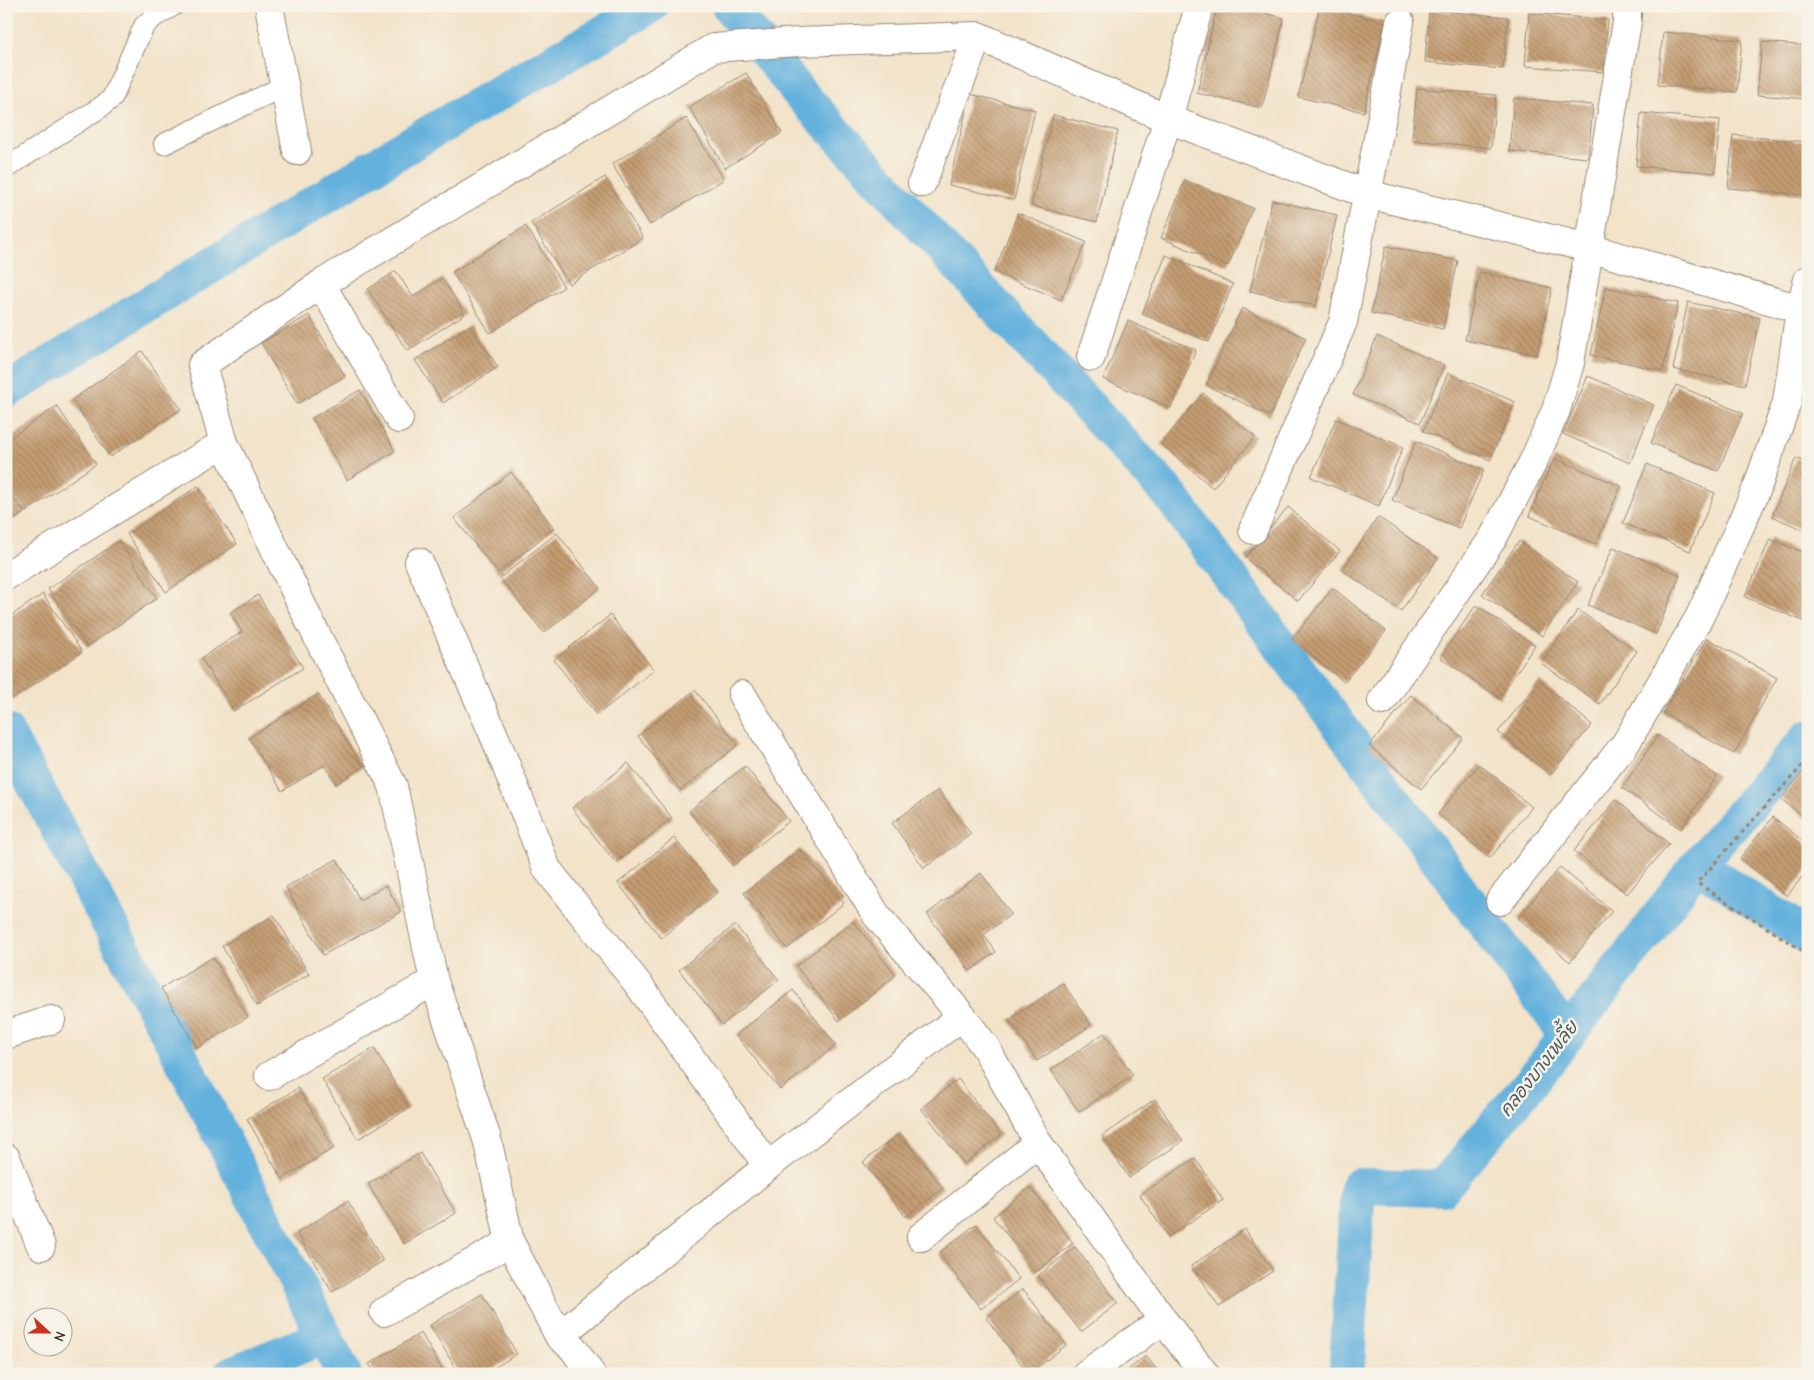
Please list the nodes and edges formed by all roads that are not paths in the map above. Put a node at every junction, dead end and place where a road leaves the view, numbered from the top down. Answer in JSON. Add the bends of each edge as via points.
{"nodes":[{"id":1,"x":173,"y":6,"type":"edge"},
{"id":2,"x":269,"y":6,"type":"edge"},
{"id":3,"x":1199,"y":6,"type":"edge"},
{"id":4,"x":1627,"y":14,"type":"edge"},
{"id":5,"x":1400,"y":22,"type":"dead end"},
{"id":6,"x":978,"y":36,"type":"junction"},
{"id":7,"x":284,"y":86,"type":"junction"},
{"id":8,"x":1168,"y":119,"type":"junction"},
{"id":9,"x":164,"y":144,"type":"dead end"},
{"id":10,"x":297,"y":151,"type":"dead end"},
{"id":11,"x":6,"y":168,"type":"edge"},
{"id":12,"x":922,"y":183,"type":"dead end"},
{"id":13,"x":1367,"y":194,"type":"junction"},
{"id":14,"x":1589,"y":248,"type":"junction"},
{"id":15,"x":1808,"y":280,"type":"edge"},
{"id":16,"x":321,"y":284,"type":"junction"},
{"id":17,"x":1800,"y":309,"type":"junction"},
{"id":18,"x":1091,"y":357,"type":"dead end"},
{"id":19,"x":399,"y":419,"type":"dead end"},
{"id":20,"x":224,"y":443,"type":"junction"},
{"id":21,"x":1253,"y":530,"type":"dead end"},
{"id":22,"x":420,"y":562,"type":"dead end"},
{"id":23,"x":6,"y":576,"type":"edge"},
{"id":24,"x":742,"y":695,"type":"dead end"},
{"id":25,"x":1382,"y":701,"type":"dead end"},
{"id":26,"x":1500,"y":901,"type":"dead end"},
{"id":27,"x":434,"y":981,"type":"junction"},
{"id":28,"x":962,"y":1016,"type":"junction"},
{"id":29,"x":51,"y":1020,"type":"dead end"},
{"id":30,"x":6,"y":1035,"type":"edge"},
{"id":31,"x":269,"y":1076,"type":"dead end"},
{"id":32,"x":1038,"y":1143,"type":"junction"},
{"id":33,"x":6,"y":1158,"type":"edge"},
{"id":34,"x":768,"y":1166,"type":"junction"},
{"id":35,"x":921,"y":1237,"type":"dead end"},
{"id":36,"x":510,"y":1242,"type":"junction"},
{"id":37,"x":41,"y":1246,"type":"dead end"},
{"id":38,"x":384,"y":1312,"type":"dead end"},
{"id":39,"x":1163,"y":1320,"type":"junction"},
{"id":40,"x":566,"y":1342,"type":"junction"},
{"id":41,"x":591,"y":1374,"type":"edge"},
{"id":42,"x":1086,"y":1374,"type":"edge"},
{"id":43,"x":1205,"y":1374,"type":"edge"}],
"edges":[{"from":1,"to":11,"type":"lane","via":[[144,26],[112,98]]},
{"from":2,"to":7,"type":"street"},
{"from":3,"to":8,"type":"street"},
{"from":4,"to":14,"type":"street"},
{"from":5,"to":13,"type":"street"},
{"from":6,"to":8,"type":"street"},
{"from":6,"to":12,"type":"street"},
{"from":6,"to":16,"type":"street","via":[[712,48]]},
{"from":7,"to":9,"type":"lane"},
{"from":7,"to":10,"type":"street"},
{"from":8,"to":13,"type":"street"},
{"from":8,"to":18,"type":"street"},
{"from":13,"to":14,"type":"street"},
{"from":13,"to":21,"type":"street","via":[[1343,322]]},
{"from":14,"to":17,"type":"street"},
{"from":14,"to":25,"type":"street","via":[[1570,363],[1556,410],[1534,460],[1493,538]]},
{"from":15,"to":17,"type":"street"},
{"from":16,"to":19,"type":"street"},
{"from":16,"to":20,"type":"street","via":[[202,366]]},
{"from":17,"to":26,"type":"street","via":[[1787,402],[1757,488],[1700,616],[1626,743]]},
{"from":20,"to":23,"type":"street"},
{"from":20,"to":27,"type":"street","via":[[393,786]]},
{"from":22,"to":34,"type":"street","via":[[548,869],[638,984]]},
{"from":24,"to":28,"type":"street","via":[[876,916]]},
{"from":27,"to":31,"type":"street"},
{"from":27,"to":36,"type":"street","via":[[487,1139]]},
{"from":28,"to":32,"type":"street","via":[[986,1048]]},
{"from":28,"to":34,"type":"street"},
{"from":29,"to":30,"type":"street"},
{"from":32,"to":35,"type":"street"},
{"from":32,"to":39,"type":"street"},
{"from":33,"to":37,"type":"street"},
{"from":34,"to":40,"type":"street"},
{"from":36,"to":38,"type":"street"},
{"from":36,"to":40,"type":"street"},
{"from":39,"to":42,"type":"street"},
{"from":39,"to":43,"type":"street"},
{"from":40,"to":41,"type":"street"}]}
